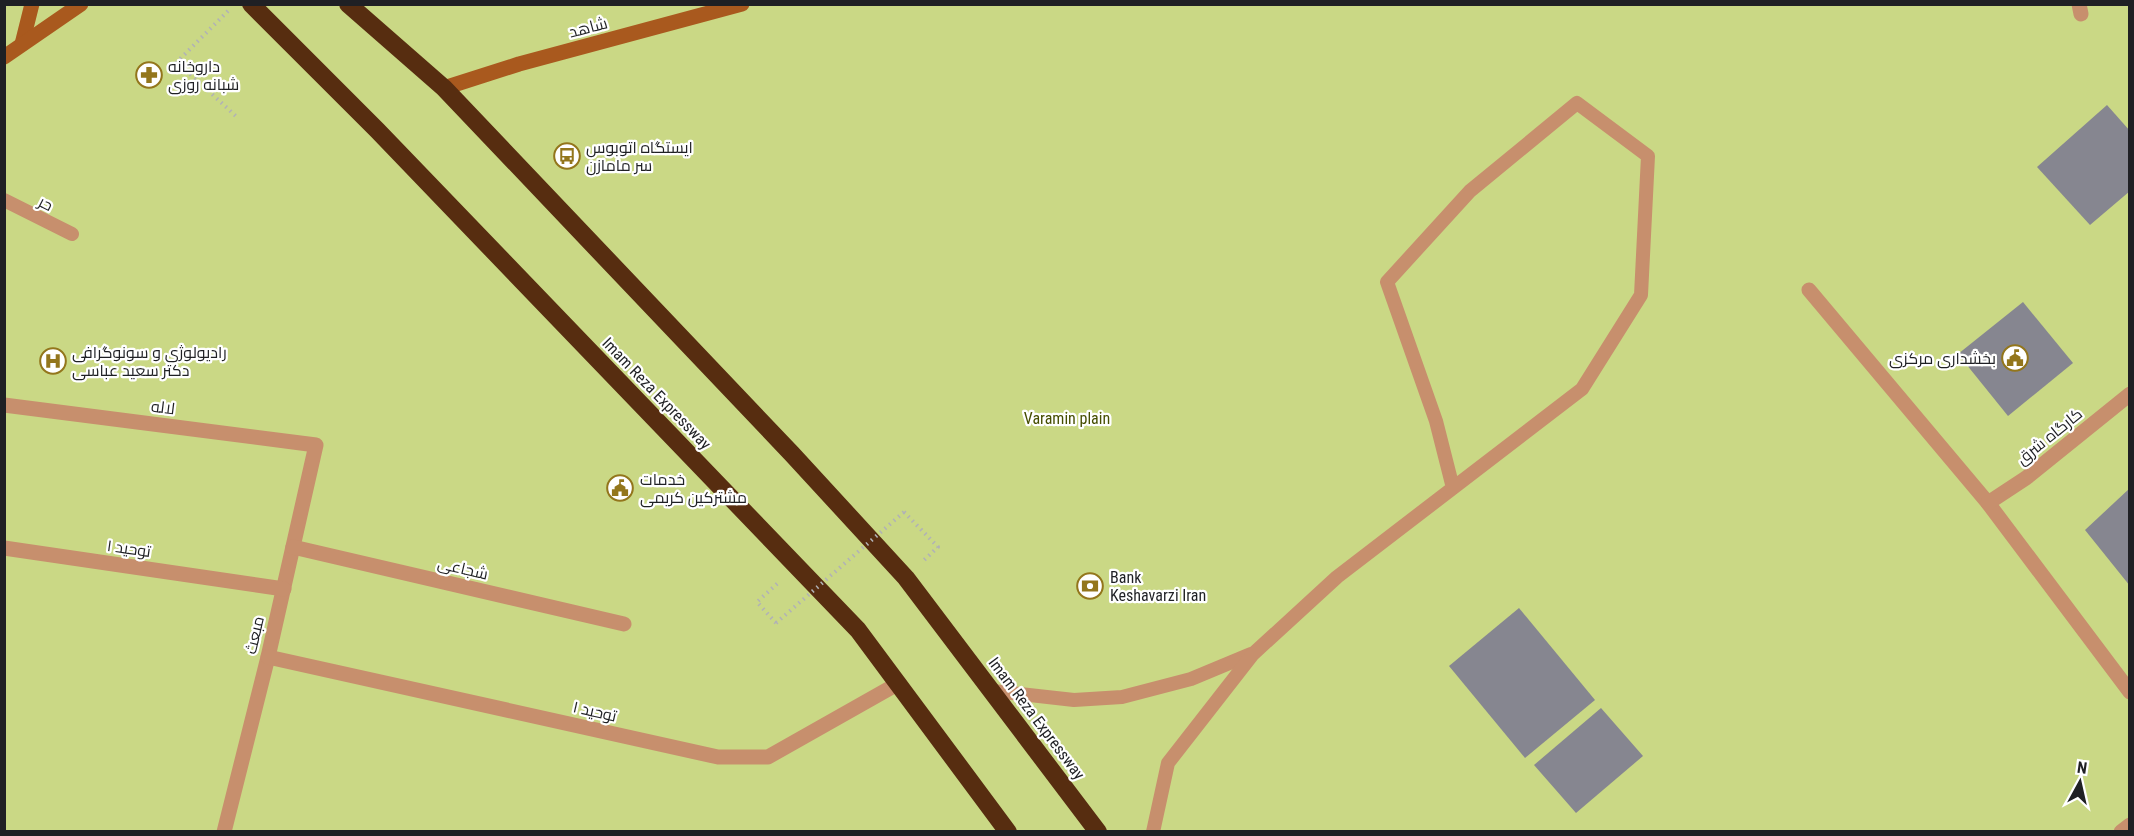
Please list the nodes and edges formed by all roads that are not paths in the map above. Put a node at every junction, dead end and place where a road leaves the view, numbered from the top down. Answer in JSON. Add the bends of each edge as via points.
{"nodes":[{"id":1,"x":32,"y":4,"type":"edge"},
{"id":2,"x":81,"y":4,"type":"edge"},
{"id":3,"x":251,"y":4,"type":"edge"},
{"id":4,"x":348,"y":4,"type":"edge"},
{"id":5,"x":742,"y":4,"type":"edge"},
{"id":6,"x":22,"y":44,"type":"junction"},
{"id":7,"x":4,"y":57,"type":"edge"},
{"id":8,"x":444,"y":88,"type":"junction"},
{"id":9,"x":4,"y":200,"type":"edge"},
{"id":10,"x":72,"y":234,"type":"dead end"},
{"id":11,"x":1809,"y":291,"type":"dead end"},
{"id":12,"x":2130,"y":394,"type":"edge"},
{"id":13,"x":4,"y":405,"type":"edge"},
{"id":14,"x":316,"y":445,"type":"joint"},
{"id":15,"x":1453,"y":488,"type":"junction"},
{"id":16,"x":1988,"y":503,"type":"junction"},
{"id":17,"x":4,"y":548,"type":"edge"},
{"id":18,"x":293,"y":548,"type":"junction"},
{"id":19,"x":284,"y":589,"type":"junction"},
{"id":20,"x":624,"y":624,"type":"dead end"},
{"id":21,"x":1253,"y":654,"type":"junction"},
{"id":22,"x":268,"y":657,"type":"junction"},
{"id":23,"x":899,"y":683,"type":"junction"},
{"id":24,"x":993,"y":691,"type":"junction"},
{"id":25,"x":2130,"y":692,"type":"edge"},
{"id":26,"x":2130,"y":825,"type":"edge"},
{"id":27,"x":224,"y":831,"type":"edge"},
{"id":28,"x":1008,"y":831,"type":"edge"},
{"id":29,"x":1098,"y":831,"type":"edge"},
{"id":30,"x":1153,"y":831,"type":"edge"},
{"id":31,"x":2121,"y":831,"type":"edge"}],
"edges":[{"from":1,"to":6,"type":"main road"},
{"from":2,"to":6,"type":"main road"},
{"from":3,"to":23,"type":"highway","name":"Imam Reza Expressway","via":[[378,130],[858,630]]},
{"from":4,"to":8,"type":"highway","name":"Imam Reza Expressway"},
{"from":5,"to":8,"type":"main road","name":"شاهد"},
{"from":6,"to":7,"type":"main road"},
{"from":8,"to":24,"type":"highway","name":"Imam Reza Expressway","via":[[906,578]]},
{"from":9,"to":10,"type":"lane","name":"حر"},
{"from":11,"to":16,"type":"street"},
{"from":12,"to":16,"type":"street","name":"کارگاه شرق","via":[[2026,478]]},
{"from":13,"to":14,"type":"street","name":"لاله"},
{"from":14,"to":18,"type":"street","name":"مبعث"},
{"from":15,"to":15,"type":"lane","via":[[1582,389],[1641,295],[1648,156],[1577,103],[1470,191],[1387,282],[1436,421]]},
{"from":15,"to":21,"type":"lane","via":[[1336,577]]},
{"from":16,"to":25,"type":"street"},
{"from":17,"to":19,"type":"street","name":"توحید ۱"},
{"from":18,"to":19,"type":"street","name":"مبعث"},
{"from":18,"to":20,"type":"street","name":"شجاعی"},
{"from":19,"to":22,"type":"street","name":"مبعث"},
{"from":21,"to":24,"type":"lane","via":[[1191,680],[1122,697],[1074,700]]},
{"from":21,"to":30,"type":"lane","via":[[1168,763]]},
{"from":22,"to":23,"type":"street","name":"توحید ۱","via":[[718,757],[768,757]]},
{"from":22,"to":27,"type":"street","name":"مبعث"},
{"from":23,"to":28,"type":"highway","name":"Imam Reza Expressway"},
{"from":24,"to":29,"type":"highway","name":"Imam Reza Expressway"},
{"from":26,"to":31,"type":"street"}]}
